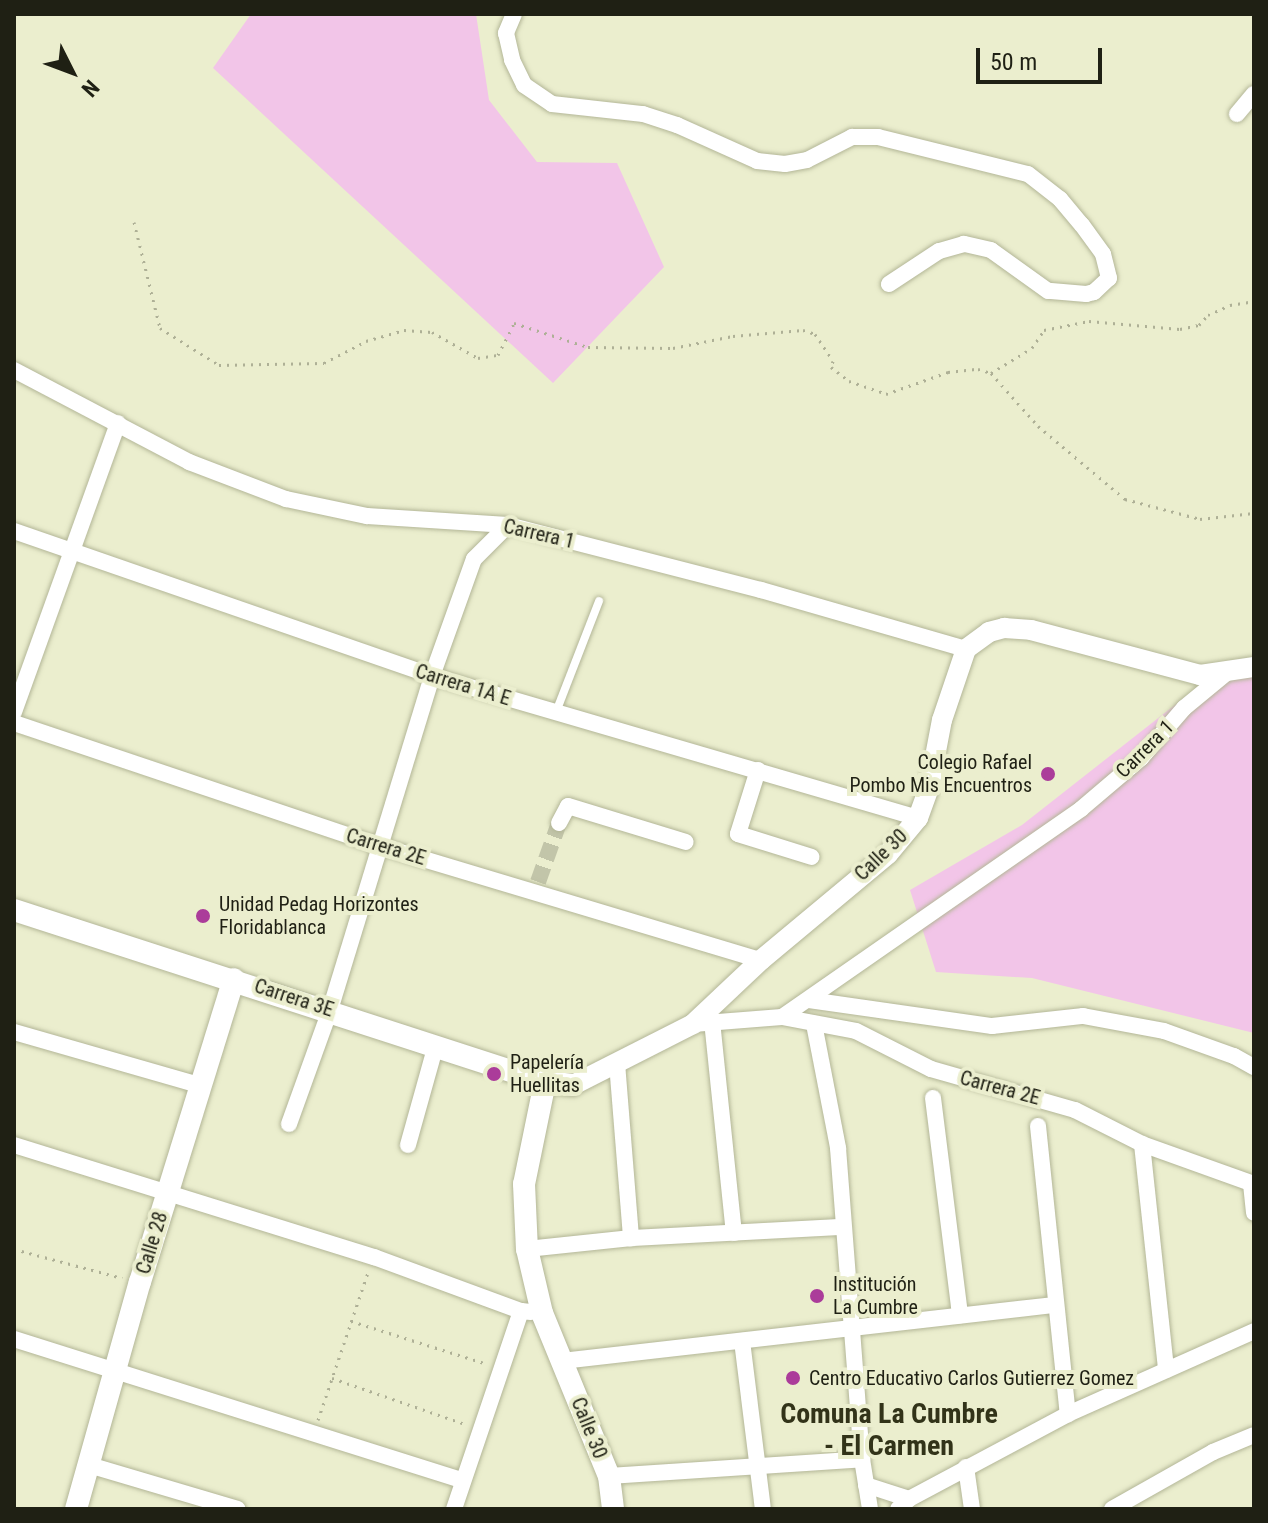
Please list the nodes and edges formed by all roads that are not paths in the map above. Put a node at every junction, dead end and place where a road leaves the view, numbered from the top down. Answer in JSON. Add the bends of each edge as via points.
{"nodes":[{"id":1,"x":514,"y":14,"type":"edge"},
{"id":2,"x":1254,"y":94,"type":"edge"},
{"id":3,"x":1237,"y":114,"type":"dead end"},
{"id":4,"x":889,"y":284,"type":"dead end"},
{"id":5,"x":14,"y":370,"type":"edge"},
{"id":6,"x":118,"y":423,"type":"junction"},
{"id":7,"x":508,"y":525,"type":"junction"},
{"id":8,"x":14,"y":531,"type":"edge"},
{"id":9,"x":71,"y":552,"type":"junction"},
{"id":10,"x":599,"y":601,"type":"dead end"},
{"id":11,"x":966,"y":649,"type":"junction"},
{"id":12,"x":1254,"y":667,"type":"edge"},
{"id":13,"x":1230,"y":670,"type":"junction"},
{"id":14,"x":432,"y":676,"type":"junction"},
{"id":15,"x":14,"y":712,"type":"edge"},
{"id":16,"x":555,"y":712,"type":"junction"},
{"id":17,"x":14,"y":723,"type":"edge"},
{"id":18,"x":758,"y":770,"type":"junction"},
{"id":19,"x":918,"y":818,"type":"junction"},
{"id":20,"x":559,"y":823,"type":"dead end"},
{"id":21,"x":686,"y":842,"type":"dead end"},
{"id":22,"x":380,"y":846,"type":"junction"},
{"id":23,"x":812,"y":857,"type":"dead end"},
{"id":24,"x":14,"y":910,"type":"edge"},
{"id":25,"x":761,"y":960,"type":"junction"},
{"id":26,"x":234,"y":979,"type":"junction"},
{"id":27,"x":806,"y":1000,"type":"junction"},
{"id":28,"x":330,"y":1010,"type":"junction"},
{"id":29,"x":782,"y":1017,"type":"junction"},
{"id":30,"x":703,"y":1022,"type":"junction"},
{"id":31,"x":811,"y":1024,"type":"junction"},
{"id":32,"x":14,"y":1032,"type":"edge"},
{"id":33,"x":436,"y":1045,"type":"junction"},
{"id":34,"x":617,"y":1063,"type":"junction"},
{"id":35,"x":1254,"y":1067,"type":"edge"},
{"id":36,"x":545,"y":1082,"type":"junction"},
{"id":37,"x":573,"y":1085,"type":"junction"},
{"id":38,"x":202,"y":1086,"type":"junction"},
{"id":39,"x":933,"y":1098,"type":"dead end"},
{"id":40,"x":540,"y":1115,"type":"junction"},
{"id":41,"x":289,"y":1124,"type":"dead end"},
{"id":42,"x":1038,"y":1126,"type":"dead end"},
{"id":43,"x":1142,"y":1144,"type":"junction"},
{"id":44,"x":14,"y":1145,"type":"edge"},
{"id":45,"x":408,"y":1145,"type":"dead end"},
{"id":46,"x":1252,"y":1184,"type":"edge"},
{"id":47,"x":167,"y":1191,"type":"junction"},
{"id":48,"x":1254,"y":1213,"type":"edge"},
{"id":49,"x":841,"y":1227,"type":"junction"},
{"id":50,"x":734,"y":1233,"type":"junction"},
{"id":51,"x":631,"y":1238,"type":"junction"},
{"id":52,"x":527,"y":1249,"type":"junction"},
{"id":53,"x":1055,"y":1305,"type":"junction"},
{"id":54,"x":532,"y":1312,"type":"junction"},
{"id":55,"x":960,"y":1315,"type":"junction"},
{"id":56,"x":852,"y":1326,"type":"junction"},
{"id":57,"x":1254,"y":1331,"type":"edge"},
{"id":58,"x":14,"y":1339,"type":"edge"},
{"id":59,"x":742,"y":1341,"type":"junction"},
{"id":60,"x":562,"y":1361,"type":"junction"},
{"id":61,"x":115,"y":1368,"type":"junction"},
{"id":62,"x":1166,"y":1370,"type":"junction"},
{"id":63,"x":1068,"y":1414,"type":"junction"},
{"id":64,"x":1254,"y":1435,"type":"edge"},
{"id":65,"x":862,"y":1459,"type":"junction"},
{"id":66,"x":89,"y":1465,"type":"junction"},
{"id":67,"x":759,"y":1467,"type":"junction"},
{"id":68,"x":966,"y":1467,"type":"junction"},
{"id":69,"x":609,"y":1476,"type":"junction"},
{"id":70,"x":463,"y":1481,"type":"junction"},
{"id":71,"x":866,"y":1485,"type":"junction"},
{"id":72,"x":903,"y":1504,"type":"edge"},
{"id":73,"x":76,"y":1509,"type":"edge"},
{"id":74,"x":238,"y":1509,"type":"edge"},
{"id":75,"x":454,"y":1509,"type":"edge"},
{"id":76,"x":613,"y":1509,"type":"edge"},
{"id":77,"x":763,"y":1509,"type":"edge"},
{"id":78,"x":870,"y":1509,"type":"edge"},
{"id":79,"x":972,"y":1509,"type":"edge"},
{"id":80,"x":1112,"y":1509,"type":"edge"}],
"edges":[{"from":1,"to":4,"type":"street","via":[[506,33],[512,60],[524,85],[552,104],[643,114],[757,161],[807,160],[852,137],[878,137],[1028,174],[1082,225],[1103,254],[1109,278],[1086,294],[1048,291],[991,250],[964,244],[939,251]]},
{"from":2,"to":3,"type":"street"},
{"from":5,"to":6,"type":"street","name":"Carrera 1"},
{"from":6,"to":7,"type":"street","name":"Carrera 1","via":[[189,462],[286,499],[367,516]]},
{"from":6,"to":9,"type":"street"},
{"from":7,"to":11,"type":"street","name":"Carrera 1"},
{"from":7,"to":14,"type":"street","via":[[474,559]]},
{"from":8,"to":9,"type":"street","name":"Carrera 1A E"},
{"from":9,"to":14,"type":"street","name":"Carrera 1A E"},
{"from":9,"to":15,"type":"street"},
{"from":10,"to":16,"type":"lane"},
{"from":11,"to":13,"type":"street","via":[[989,632],[1031,630],[1200,675]]},
{"from":11,"to":19,"type":"street","name":"Calle 30"},
{"from":12,"to":13,"type":"street"},
{"from":13,"to":27,"type":"street","name":"Carrera 1","via":[[1081,809]]},
{"from":14,"to":16,"type":"street","name":"Carrera 1A E"},
{"from":14,"to":22,"type":"street"},
{"from":16,"to":18,"type":"street","name":"Carrera 1A E"},
{"from":17,"to":22,"type":"street","name":"Carrera 2E"},
{"from":18,"to":19,"type":"street","name":"Carrera 1A E"},
{"from":18,"to":23,"type":"street","via":[[738,834]]},
{"from":19,"to":25,"type":"street","name":"Calle 30","via":[[888,854]]},
{"from":20,"to":21,"type":"street","via":[[568,806]]},
{"from":22,"to":25,"type":"street","name":"Carrera 2E","via":[[537,887]]},
{"from":22,"to":28,"type":"street"},
{"from":24,"to":26,"type":"main road","name":"Carrera 3E"},
{"from":25,"to":30,"type":"street","name":"Calle 30"},
{"from":26,"to":28,"type":"main road","name":"Carrera 3E"},
{"from":26,"to":38,"type":"main road","name":"Calle 28"},
{"from":27,"to":29,"type":"street","name":"Carrera 1"},
{"from":27,"to":31,"type":"street","via":[[802,1017]]},
{"from":27,"to":35,"type":"street","via":[[992,1026],[1083,1016],[1164,1031]]},
{"from":28,"to":33,"type":"main road","name":"Carrera 3E"},
{"from":28,"to":41,"type":"street"},
{"from":29,"to":30,"type":"street","name":"Carrera 2E"},
{"from":29,"to":31,"type":"street","name":"Carrera 2E"},
{"from":30,"to":34,"type":"street","name":"Calle 30"},
{"from":30,"to":50,"type":"street"},
{"from":31,"to":43,"type":"street","name":"Carrera 2E","via":[[856,1031],[931,1069],[1075,1110]]},
{"from":31,"to":49,"type":"street","via":[[838,1148]]},
{"from":32,"to":38,"type":"street"},
{"from":33,"to":36,"type":"main road","name":"Carrera 3E"},
{"from":33,"to":45,"type":"street"},
{"from":34,"to":37,"type":"street","name":"Calle 30"},
{"from":34,"to":51,"type":"street"},
{"from":36,"to":37,"type":"main road","name":"Carrera 3E"},
{"from":36,"to":40,"type":"main road","name":"Calle 30"},
{"from":37,"to":40,"type":"main road","name":"Calle 30"},
{"from":38,"to":47,"type":"main road","name":"Calle 28"},
{"from":39,"to":55,"type":"street"},
{"from":40,"to":52,"type":"main road","name":"Calle 30","via":[[524,1184]]},
{"from":42,"to":53,"type":"street"},
{"from":43,"to":46,"type":"street","name":"Carrera 2E"},
{"from":43,"to":62,"type":"street"},
{"from":44,"to":47,"type":"street"},
{"from":46,"to":48,"type":"street"},
{"from":47,"to":54,"type":"street"},
{"from":47,"to":61,"type":"main road","name":"Calle 28"},
{"from":49,"to":50,"type":"street"},
{"from":49,"to":56,"type":"street"},
{"from":50,"to":51,"type":"street"},
{"from":51,"to":52,"type":"street"},
{"from":52,"to":54,"type":"main road","name":"Calle 30"},
{"from":53,"to":55,"type":"street"},
{"from":53,"to":63,"type":"street"},
{"from":54,"to":60,"type":"main road","name":"Calle 30"},
{"from":54,"to":70,"type":"street","via":[[502,1369]]},
{"from":55,"to":56,"type":"street"},
{"from":56,"to":59,"type":"street"},
{"from":56,"to":65,"type":"street"},
{"from":57,"to":62,"type":"street"},
{"from":58,"to":61,"type":"street"},
{"from":59,"to":60,"type":"street"},
{"from":59,"to":67,"type":"street"},
{"from":60,"to":69,"type":"main road","name":"Calle 30"},
{"from":61,"to":66,"type":"main road","name":"Calle 28"},
{"from":61,"to":70,"type":"street"},
{"from":62,"to":63,"type":"street"},
{"from":63,"to":68,"type":"street"},
{"from":64,"to":80,"type":"street"},
{"from":65,"to":67,"type":"street"},
{"from":65,"to":71,"type":"street"},
{"from":66,"to":73,"type":"main road","name":"Calle 28"},
{"from":66,"to":74,"type":"street"},
{"from":67,"to":69,"type":"street"},
{"from":67,"to":77,"type":"street"},
{"from":68,"to":72,"type":"street"},
{"from":68,"to":79,"type":"street"},
{"from":69,"to":76,"type":"main road","name":"Calle 30"},
{"from":70,"to":75,"type":"street"},
{"from":71,"to":72,"type":"street"},
{"from":71,"to":78,"type":"street"}]}
